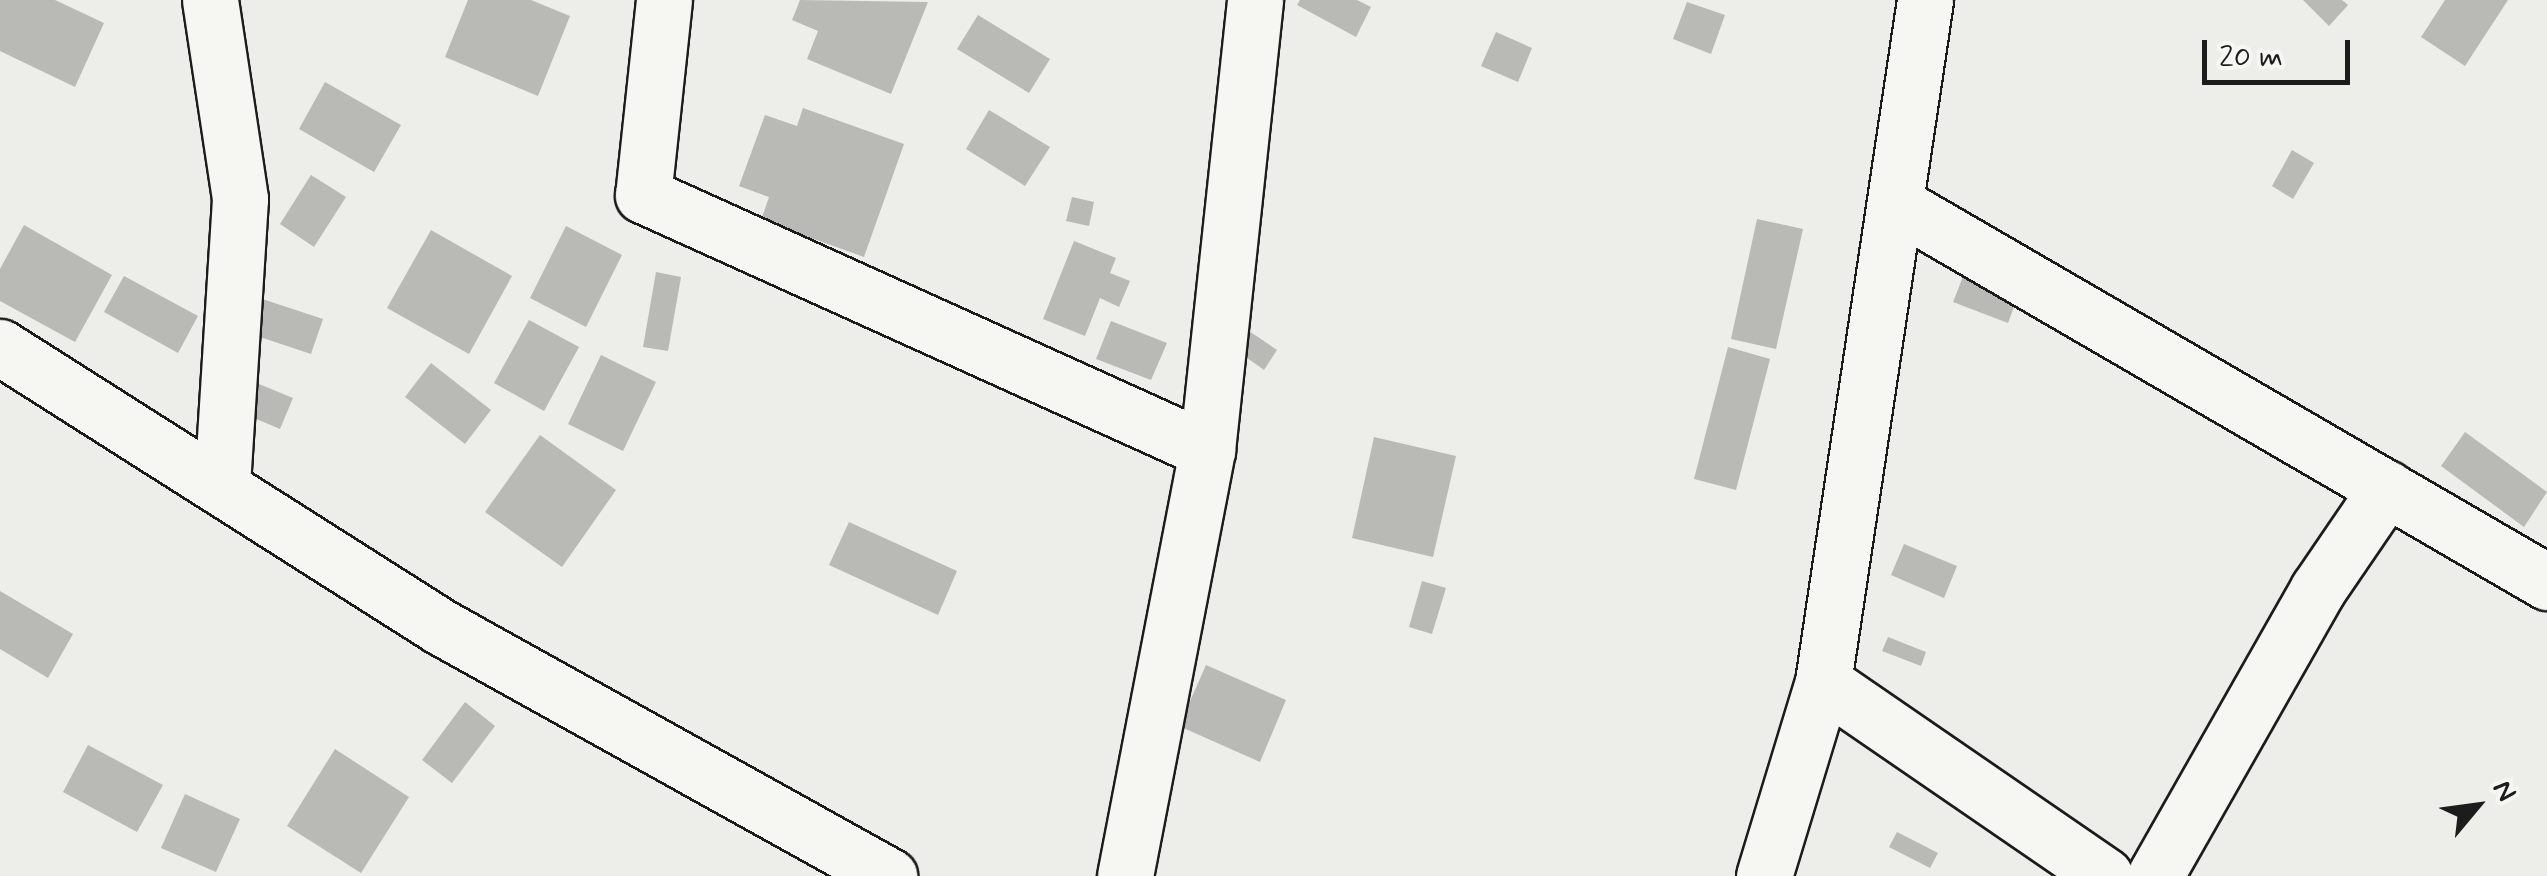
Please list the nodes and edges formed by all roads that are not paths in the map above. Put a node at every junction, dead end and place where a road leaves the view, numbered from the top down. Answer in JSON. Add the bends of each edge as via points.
{"nodes":[{"id":1,"x":210,"y":0,"type":"edge"},
{"id":2,"x":664,"y":0,"type":"edge"},
{"id":3,"x":1254,"y":0,"type":"edge"},
{"id":4,"x":1925,"y":0,"type":"edge"},
{"id":5,"x":1898,"y":205,"type":"junction"},
{"id":6,"x":0,"y":347,"type":"edge"},
{"id":7,"x":1208,"y":450,"type":"junction"},
{"id":8,"x":222,"y":487,"type":"junction"},
{"id":9,"x":2387,"y":488,"type":"junction"},
{"id":10,"x":2547,"y":582,"type":"edge"},
{"id":11,"x":1823,"y":682,"type":"junction"},
{"id":12,"x":889,"y":876,"type":"edge"},
{"id":13,"x":1125,"y":876,"type":"edge"},
{"id":14,"x":1764,"y":876,"type":"edge"},
{"id":15,"x":2106,"y":876,"type":"edge"},
{"id":16,"x":2154,"y":876,"type":"edge"}],
"edges":[{"from":1,"to":8,"type":"street","via":[[240,200]]},
{"from":2,"to":7,"type":"street","via":[[643,195]]},
{"from":3,"to":7,"type":"street"},
{"from":4,"to":5,"type":"street"},
{"from":5,"to":9,"type":"street"},
{"from":5,"to":11,"type":"street"},
{"from":6,"to":8,"type":"street"},
{"from":7,"to":13,"type":"street"},
{"from":8,"to":12,"type":"street","via":[[441,627]]},
{"from":9,"to":10,"type":"street"},
{"from":9,"to":16,"type":"street","via":[[2318,589]]},
{"from":11,"to":14,"type":"street"},
{"from":11,"to":15,"type":"street"}]}
